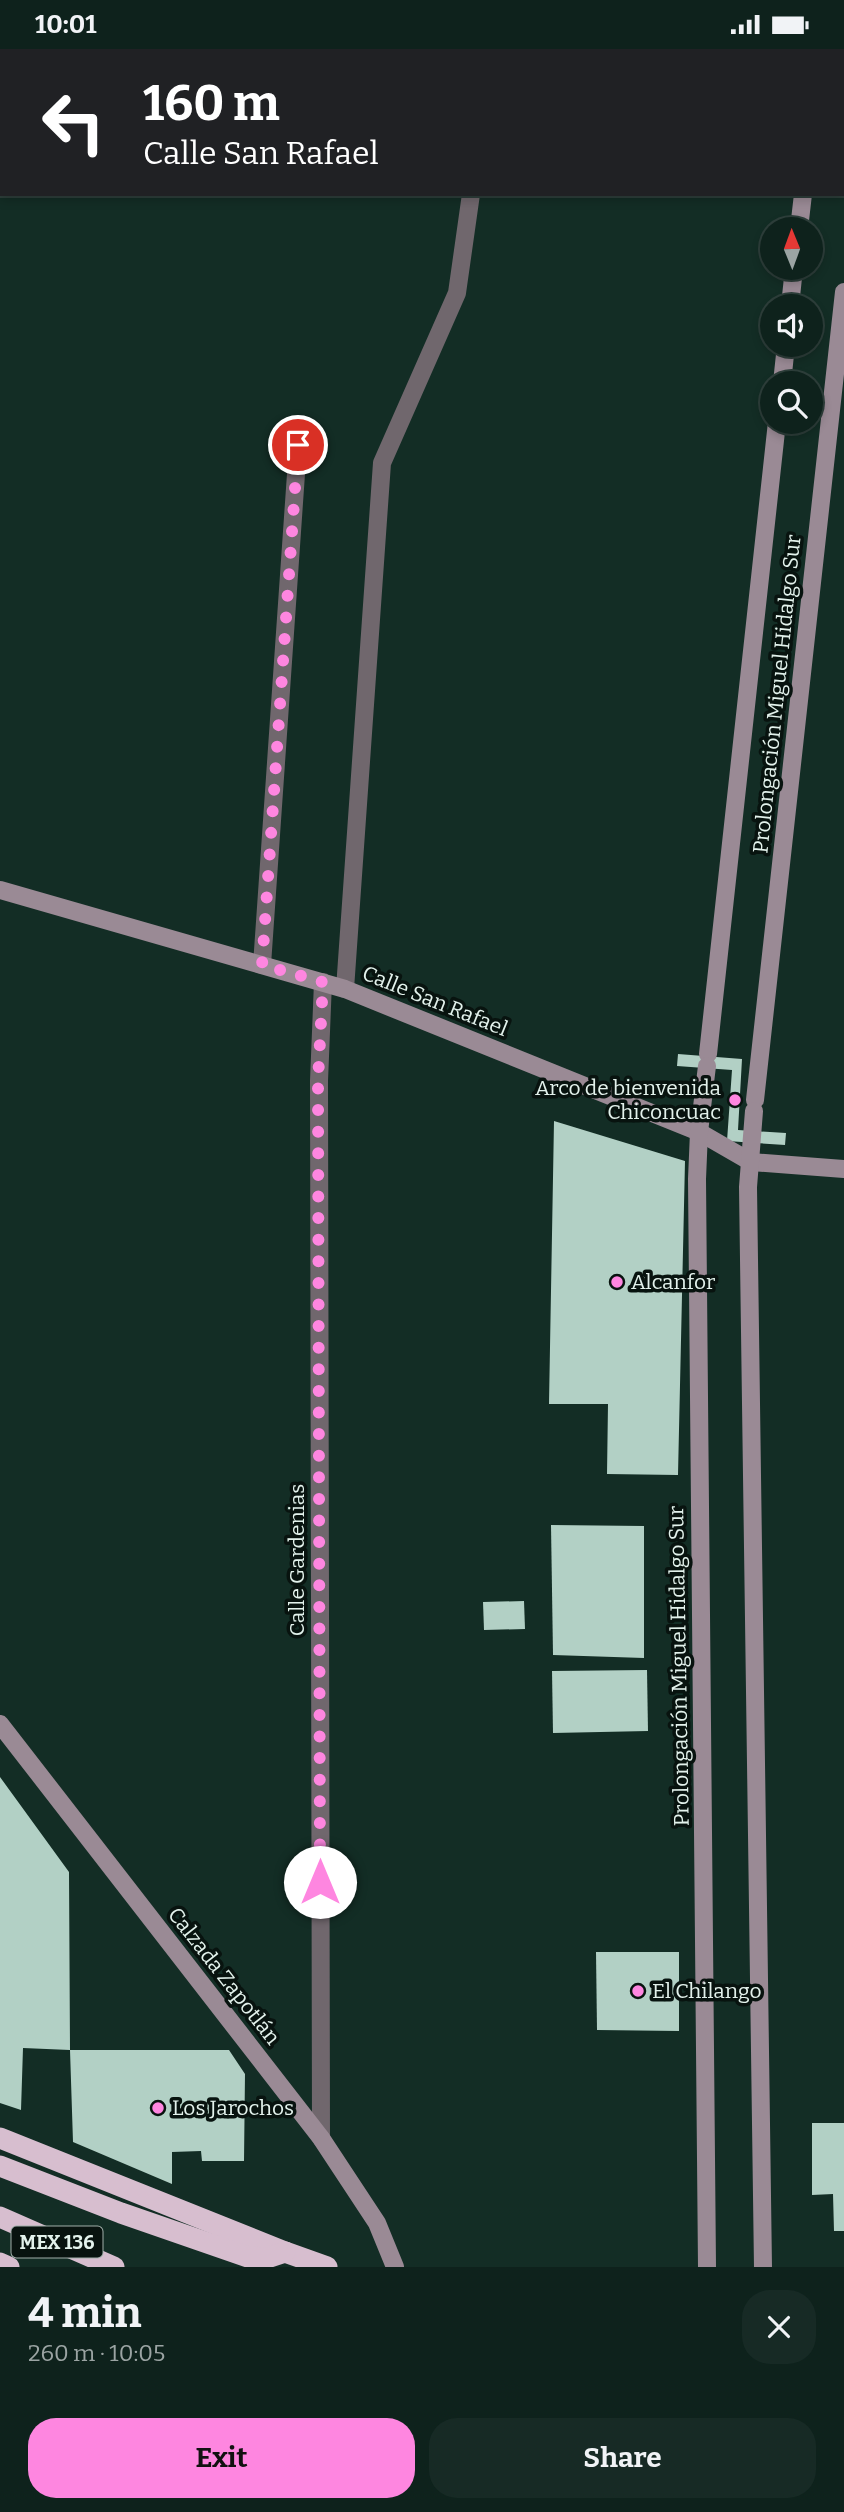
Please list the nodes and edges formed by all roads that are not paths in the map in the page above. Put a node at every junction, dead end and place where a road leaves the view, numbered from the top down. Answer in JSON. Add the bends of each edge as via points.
{"nodes":[{"id":1,"x":471,"y":196,"type":"edge"},
{"id":2,"x":803,"y":196,"type":"edge"},
{"id":3,"x":800,"y":217,"type":"edge"},
{"id":4,"x":844,"y":292,"type":"edge"},
{"id":5,"x":777,"y":434,"type":"edge"},
{"id":6,"x":298,"y":445,"type":"dead end"},
{"id":7,"x":0,"y":890,"type":"edge"},
{"id":8,"x":262,"y":965,"type":"junction"},
{"id":9,"x":323,"y":982,"type":"junction"},
{"id":10,"x":345,"y":989,"type":"junction"},
{"id":11,"x":699,"y":1132,"type":"junction"},
{"id":12,"x":751,"y":1162,"type":"junction"},
{"id":13,"x":844,"y":1169,"type":"edge"},
{"id":14,"x":0,"y":1724,"type":"edge"},
{"id":15,"x":0,"y":2138,"type":"edge"},
{"id":16,"x":321,"y":2138,"type":"junction"},
{"id":17,"x":0,"y":2166,"type":"edge"},
{"id":18,"x":0,"y":2217,"type":"edge"},
{"id":19,"x":285,"y":2252,"type":"junction"},
{"id":20,"x":0,"y":2263,"type":"edge"},
{"id":21,"x":9,"y":2267,"type":"edge"},
{"id":22,"x":114,"y":2267,"type":"edge"},
{"id":23,"x":327,"y":2267,"type":"edge"},
{"id":24,"x":395,"y":2267,"type":"edge"},
{"id":25,"x":708,"y":2267,"type":"edge"},
{"id":26,"x":763,"y":2267,"type":"edge"}],
"edges":[{"from":1,"to":10,"type":"street","via":[[457,293],[382,463]]},
{"from":2,"to":3,"type":"main road"},
{"from":4,"to":12,"type":"main road","name":"Prolongación Miguel Hidalgo Sur"},
{"from":5,"to":11,"type":"main road","name":"Prolongación Miguel Hidalgo Sur"},
{"from":6,"to":8,"type":"street"},
{"from":7,"to":8,"type":"main road","name":"Calle San Rafael"},
{"from":8,"to":9,"type":"main road","name":"Calle San Rafael"},
{"from":9,"to":10,"type":"main road","name":"Calle San Rafael"},
{"from":9,"to":16,"type":"street","name":"Calle Gardenias","via":[[318,1081]]},
{"from":10,"to":11,"type":"main road","name":"Calle San Rafael"},
{"from":11,"to":12,"type":"main road","name":"Calle San Rafael"},
{"from":11,"to":25,"type":"main road","name":"Prolongación Miguel Hidalgo Sur"},
{"from":12,"to":13,"type":"main road","name":"Calle San Rafael"},
{"from":12,"to":26,"type":"main road","name":"Prolongación Miguel Hidalgo Sur","via":[[747,1187]]},
{"from":14,"to":16,"type":"main road","name":"Calzada Zapotlán"},
{"from":15,"to":19,"type":"highway"},
{"from":16,"to":24,"type":"main road","name":"Calzada Zapotlán","via":[[377,2223]]},
{"from":17,"to":19,"type":"highway","via":[[248,2257],[267,2258]]},
{"from":18,"to":22,"type":"highway","number":"MEX 136"},
{"from":19,"to":23,"type":"highway"},
{"from":20,"to":21,"type":"highway","number":"MEX 136"}]}
